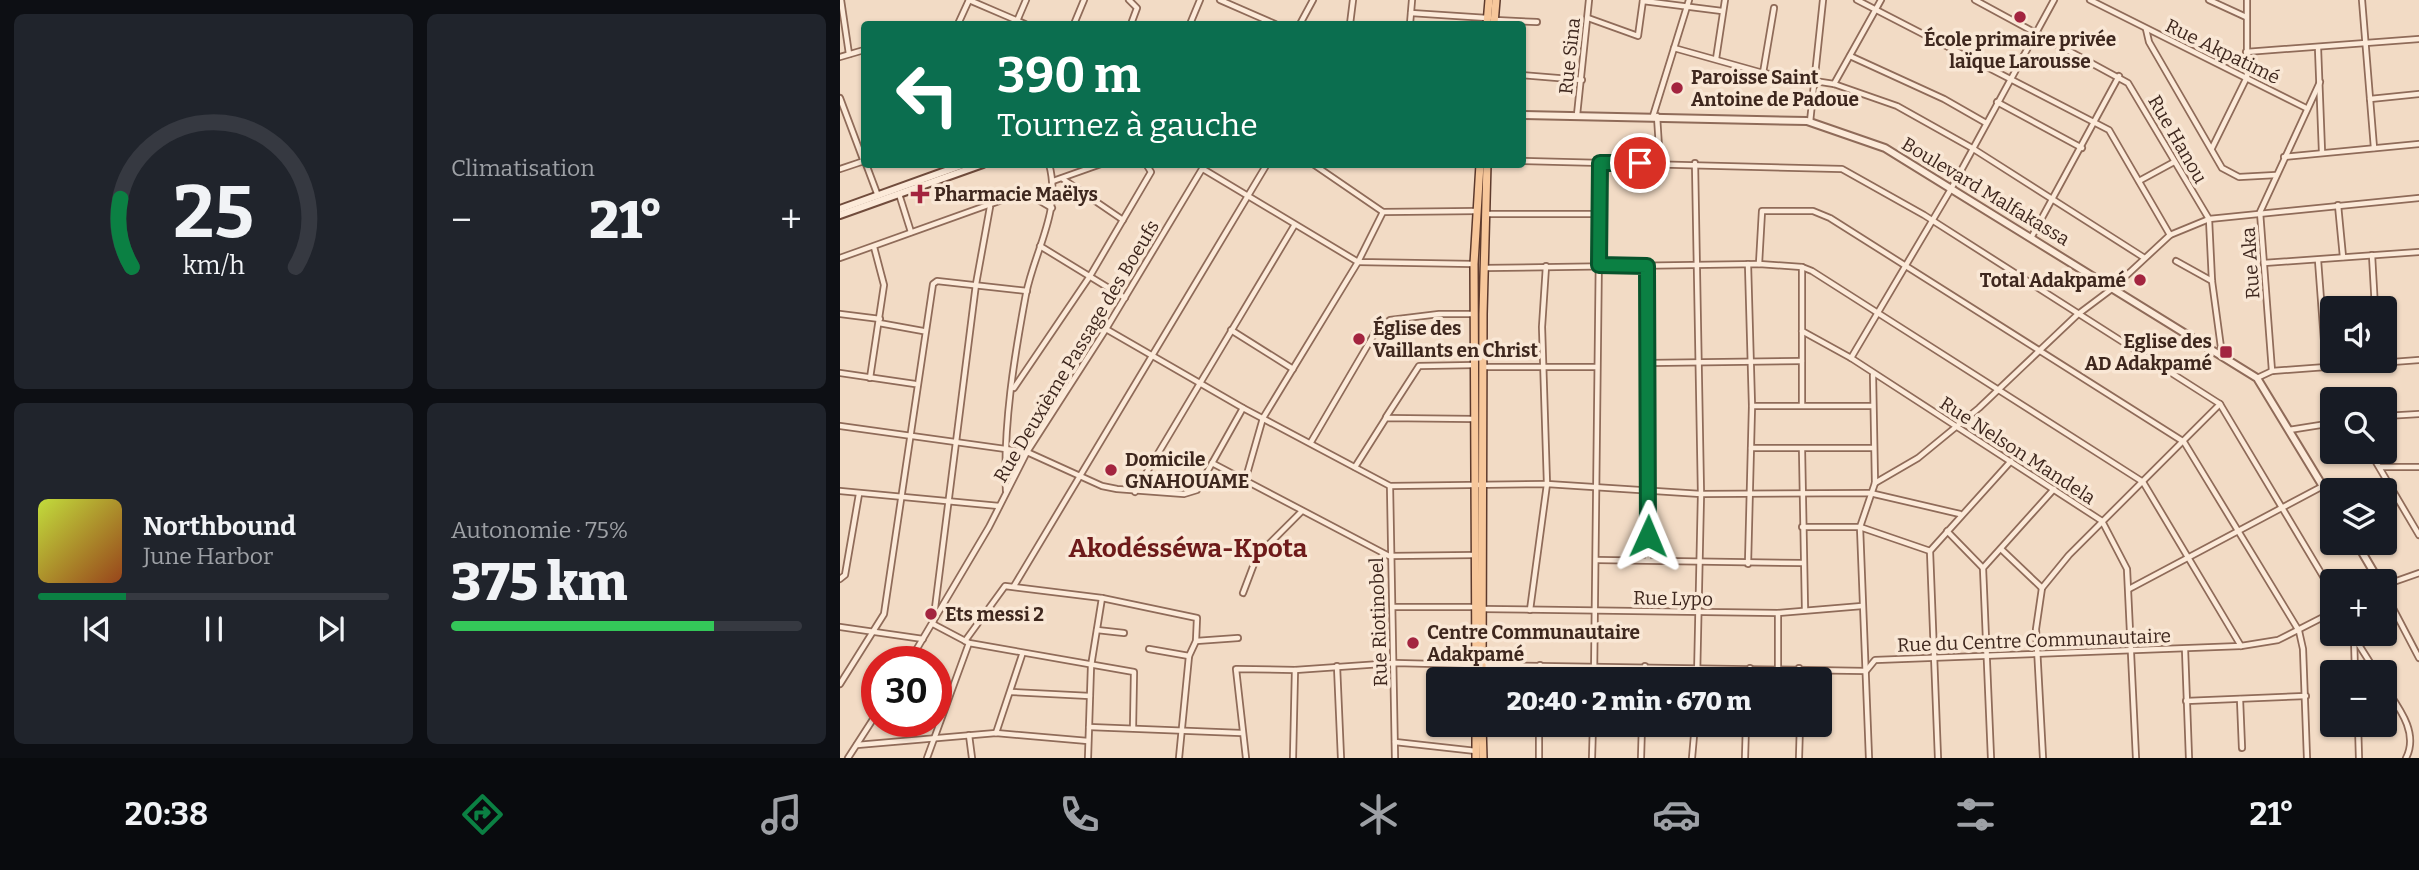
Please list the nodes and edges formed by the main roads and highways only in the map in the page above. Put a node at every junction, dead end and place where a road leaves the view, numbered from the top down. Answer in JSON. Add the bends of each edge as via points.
{"nodes":[{"id":1,"x":1489,"y":0,"type":"edge"},
{"id":2,"x":1496,"y":0,"type":"edge"},
{"id":3,"x":1491,"y":21,"type":"edge"},
{"id":4,"x":1491,"y":21,"type":"edge"},
{"id":5,"x":1480,"y":168,"type":"edge"},
{"id":6,"x":1487,"y":168,"type":"edge"},
{"id":7,"x":1482,"y":213,"type":"junction"},
{"id":8,"x":1479,"y":366,"type":"junction"},
{"id":9,"x":1479,"y":486,"type":"junction"},
{"id":10,"x":1479,"y":665,"type":"joint"},
{"id":11,"x":1482,"y":737,"type":"edge"},
{"id":12,"x":1483,"y":758,"type":"edge"}],
"edges":[{"from":1,"to":3,"type":"main road"},
{"from":2,"to":4,"type":"main road"},
{"from":5,"to":7,"type":"main road"},
{"from":6,"to":7,"type":"main road"},
{"from":7,"to":8,"type":"main road"},
{"from":7,"to":8,"type":"main road","via":[[1474,264]]},
{"from":8,"to":9,"type":"main road"},
{"from":8,"to":9,"type":"main road","via":[[1474,419]]},
{"from":9,"to":10,"type":"main road","via":[[1483,609]]},
{"from":9,"to":10,"type":"main road","via":[[1474,607]]},
{"from":11,"to":12,"type":"main road"}]}
